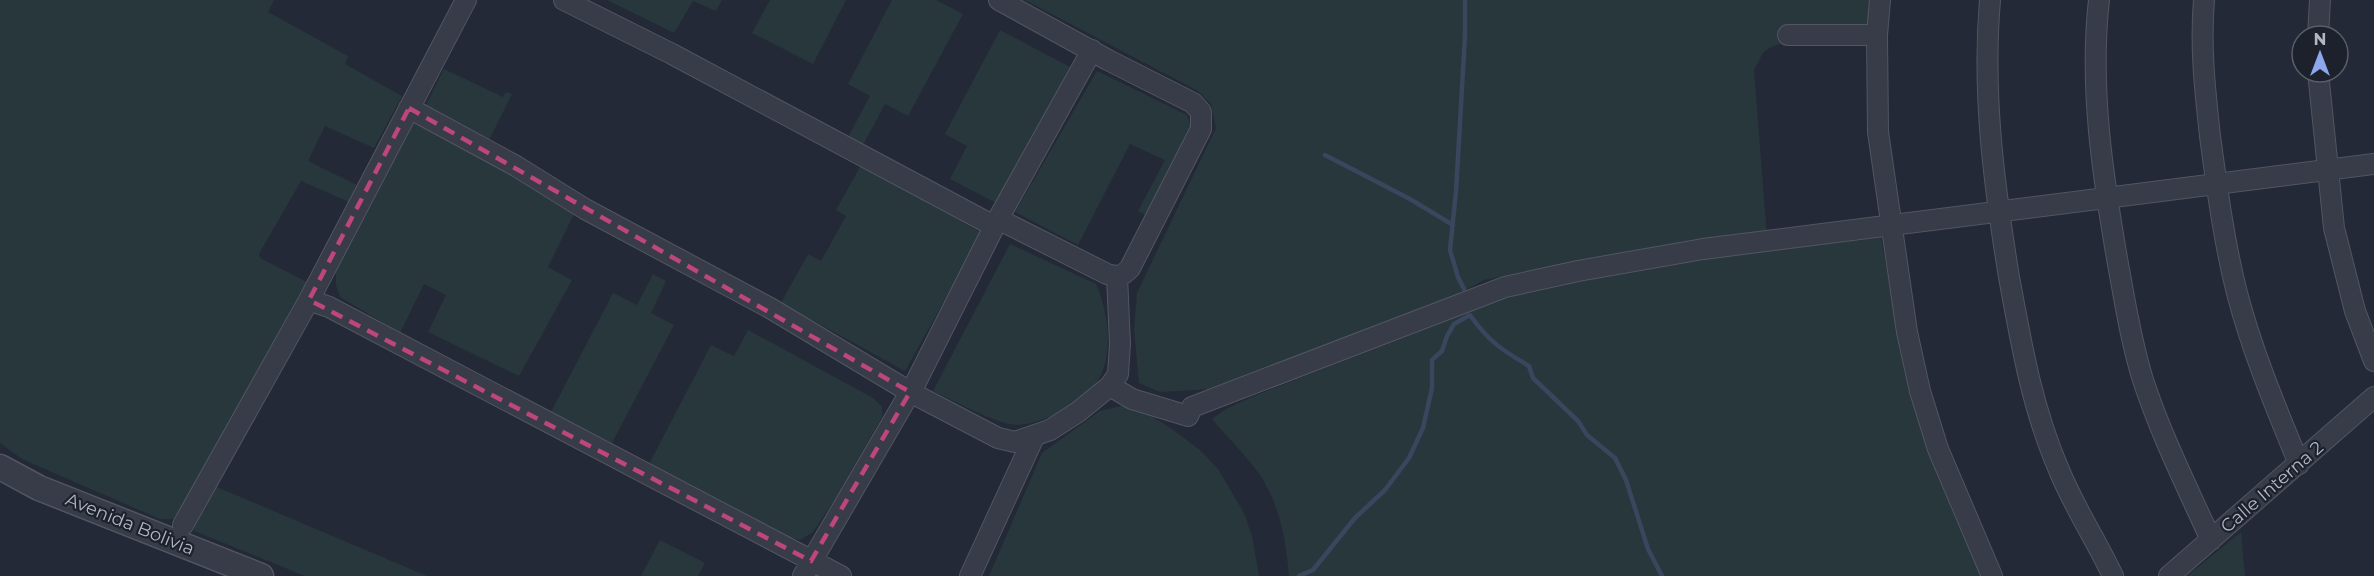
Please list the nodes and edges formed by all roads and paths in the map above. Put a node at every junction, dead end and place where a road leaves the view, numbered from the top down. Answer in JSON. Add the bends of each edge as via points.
{"nodes":[{"id":1,"x":466,"y":0,"type":"edge"},
{"id":2,"x":564,"y":0,"type":"edge"},
{"id":3,"x":999,"y":0,"type":"edge"},
{"id":4,"x":1880,"y":0,"type":"edge"},
{"id":5,"x":1990,"y":0,"type":"edge"},
{"id":6,"x":2099,"y":0,"type":"edge"},
{"id":7,"x":2204,"y":0,"type":"edge"},
{"id":8,"x":2320,"y":0,"type":"edge"},
{"id":9,"x":2319,"y":24,"type":"edge"},
{"id":10,"x":1788,"y":34,"type":"dead end"},
{"id":11,"x":1877,"y":35,"type":"junction"},
{"id":12,"x":1092,"y":50,"type":"junction"},
{"id":13,"x":2319,"y":84,"type":"edge"},
{"id":14,"x":410,"y":108,"type":"junction"},
{"id":15,"x":2374,"y":164,"type":"edge"},
{"id":16,"x":2326,"y":170,"type":"junction"},
{"id":17,"x":2216,"y":184,"type":"junction"},
{"id":18,"x":2107,"y":198,"type":"junction"},
{"id":19,"x":1998,"y":212,"type":"junction"},
{"id":20,"x":996,"y":223,"type":"junction"},
{"id":21,"x":1891,"y":225,"type":"junction"},
{"id":22,"x":1117,"y":276,"type":"junction"},
{"id":23,"x":309,"y":300,"type":"junction"},
{"id":24,"x":2374,"y":361,"type":"edge"},
{"id":25,"x":1110,"y":386,"type":"junction"},
{"id":26,"x":910,"y":392,"type":"junction"},
{"id":27,"x":2374,"y":397,"type":"edge"},
{"id":28,"x":1034,"y":437,"type":"junction"},
{"id":29,"x":2299,"y":464,"type":"junction"},
{"id":30,"x":0,"y":468,"type":"edge"},
{"id":31,"x":183,"y":525,"type":"dead end"},
{"id":32,"x":2211,"y":540,"type":"junction"},
{"id":33,"x":807,"y":569,"type":"edge"},
{"id":34,"x":261,"y":576,"type":"edge"},
{"id":35,"x":841,"y":576,"type":"edge"},
{"id":36,"x":970,"y":576,"type":"edge"},
{"id":37,"x":1992,"y":576,"type":"edge"},
{"id":38,"x":2113,"y":576,"type":"edge"},
{"id":39,"x":2169,"y":576,"type":"edge"}],
"edges":[{"from":1,"to":14,"type":"street"},
{"from":2,"to":20,"type":"street"},
{"from":3,"to":12,"type":"street"},
{"from":4,"to":11,"type":"street"},
{"from":5,"to":19,"type":"street","via":[[1988,125]]},
{"from":6,"to":18,"type":"street","via":[[2096,85]]},
{"from":7,"to":17,"type":"street","via":[[2203,74]]},
{"from":8,"to":9,"type":"street"},
{"from":10,"to":11,"type":"street"},
{"from":11,"to":21,"type":"street","via":[[1878,132]]},
{"from":12,"to":20,"type":"street"},
{"from":12,"to":22,"type":"street","via":[[1186,99],[1200,112],[1200,129],[1130,268]]},
{"from":13,"to":16,"type":"street"},
{"from":14,"to":23,"type":"street"},
{"from":14,"to":26,"type":"street","via":[[585,209],[770,308]]},
{"from":15,"to":16,"type":"street"},
{"from":16,"to":17,"type":"street"},
{"from":16,"to":24,"type":"street","via":[[2336,238],[2355,311]]},
{"from":17,"to":18,"type":"street"},
{"from":17,"to":29,"type":"street","via":[[2237,293],[2271,397]]},
{"from":18,"to":19,"type":"street"},
{"from":18,"to":32,"type":"street","via":[[2143,379]]},
{"from":19,"to":21,"type":"street"},
{"from":19,"to":38,"type":"street","via":[[2037,411],[2059,471]]},
{"from":20,"to":22,"type":"street"},
{"from":20,"to":26,"type":"street"},
{"from":21,"to":25,"type":"street","via":[[1703,249],[1505,287],[1192,407],[1188,416],[1132,399]]},
{"from":21,"to":37,"type":"street","via":[[1920,391],[1938,449]]},
{"from":22,"to":25,"type":"street","via":[[1120,344],[1118,374]]},
{"from":23,"to":31,"type":"street"},
{"from":23,"to":33,"type":"street","via":[[329,307]]},
{"from":25,"to":28,"type":"street","via":[[1078,412]]},
{"from":26,"to":28,"type":"street","via":[[998,438],[1015,442]]},
{"from":26,"to":33,"type":"street"},
{"from":27,"to":29,"type":"street","name":"Calle Interna 2"},
{"from":28,"to":36,"type":"street"},
{"from":29,"to":32,"type":"street","name":"Calle Interna 2"},
{"from":30,"to":34,"type":"street","name":"Avenida Bolivia","via":[[39,488]]},
{"from":32,"to":39,"type":"street","name":"Calle Interna 2"},
{"from":33,"to":35,"type":"street"}]}
